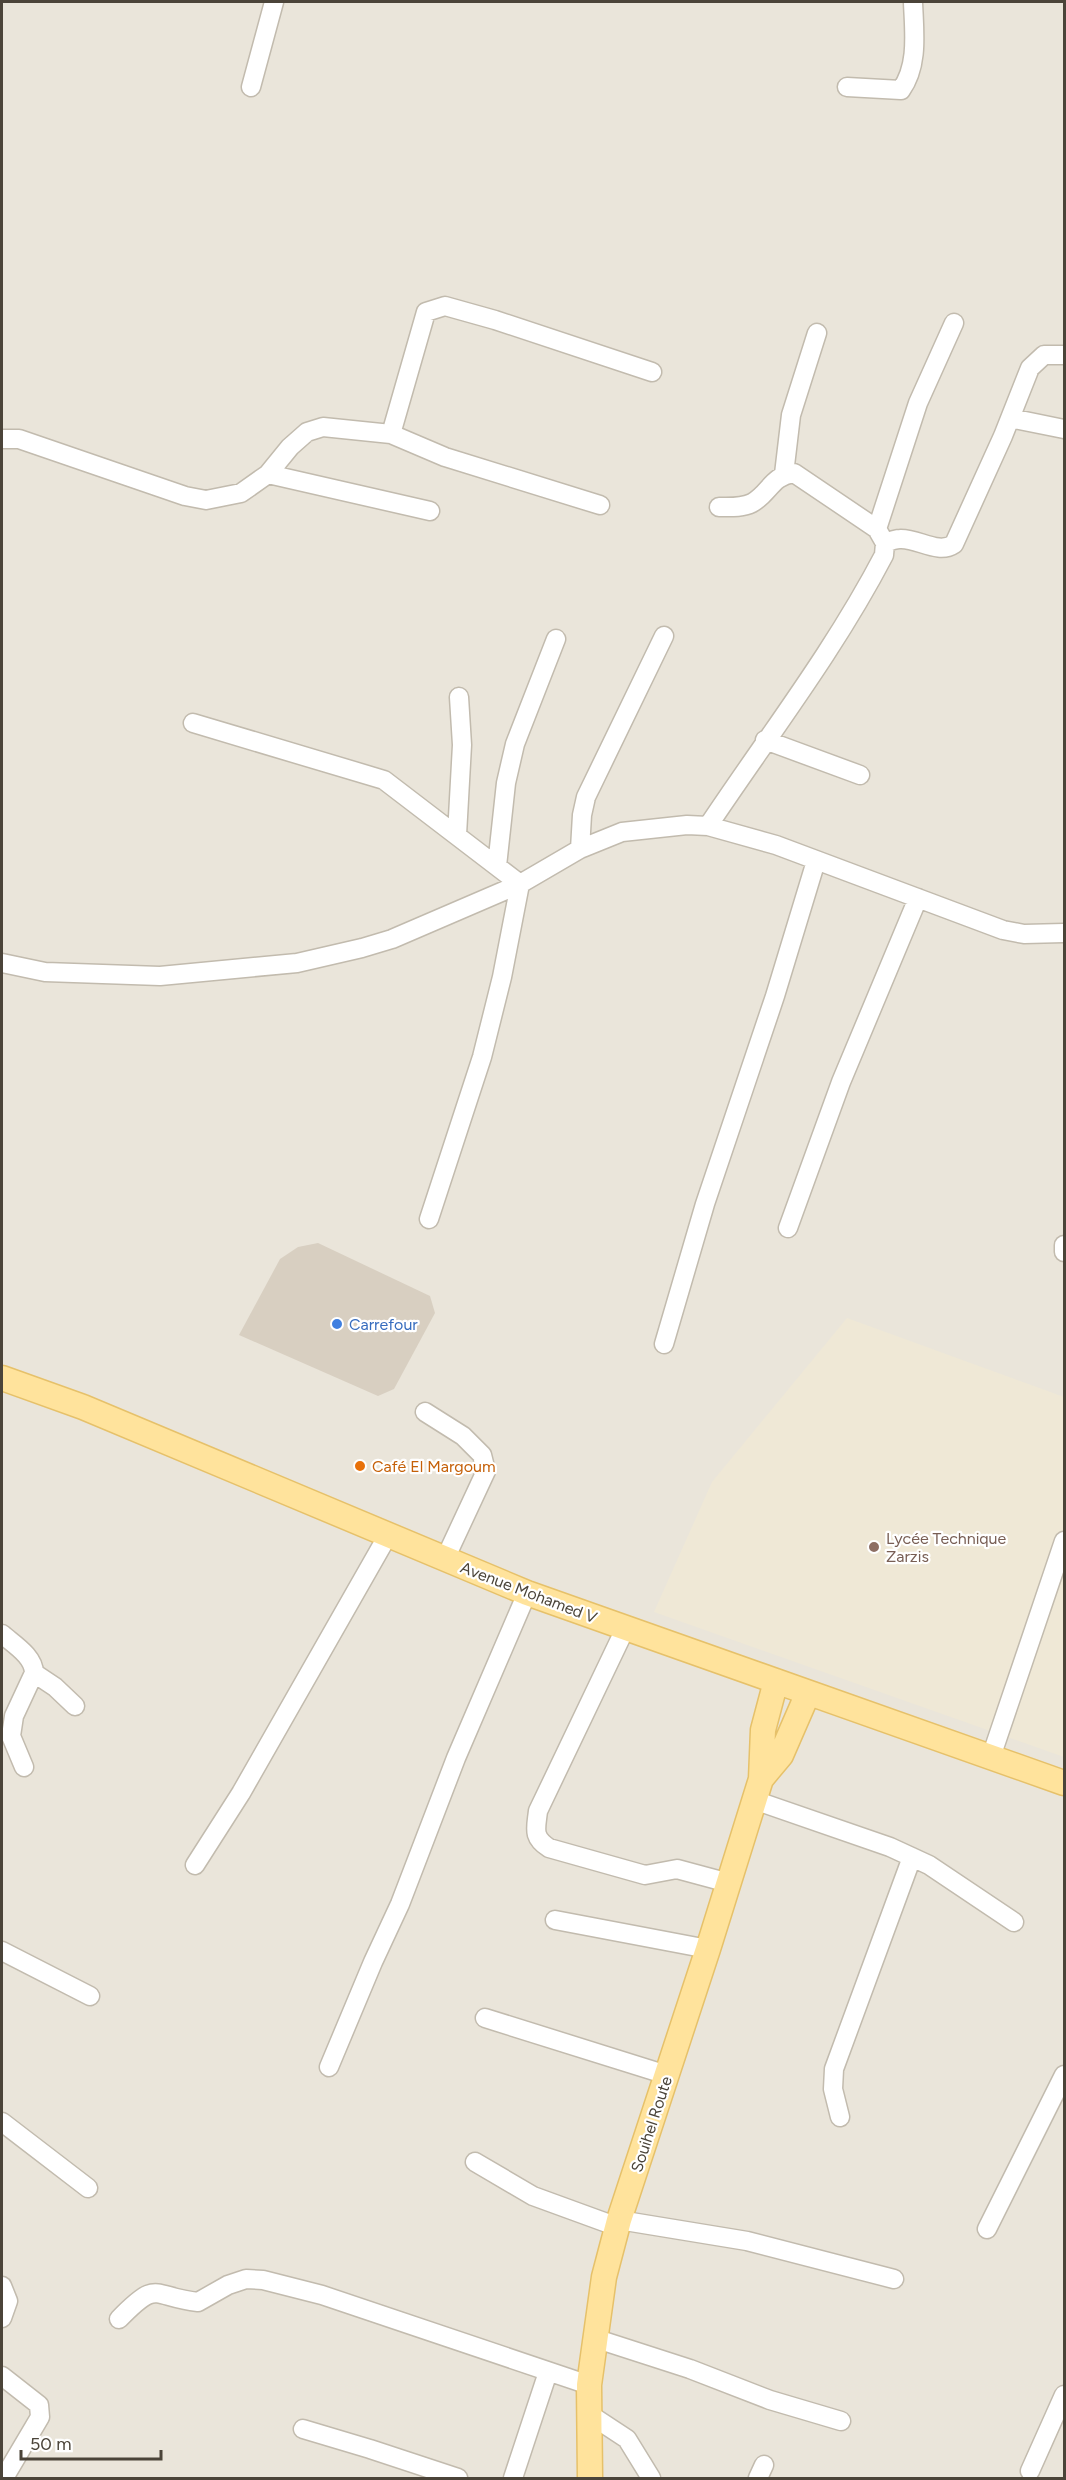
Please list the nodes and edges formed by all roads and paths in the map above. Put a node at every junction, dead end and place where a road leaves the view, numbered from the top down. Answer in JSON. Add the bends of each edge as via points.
{"nodes":[{"id":1,"x":274,"y":2,"type":"edge"},
{"id":2,"x":913,"y":2,"type":"edge"},
{"id":3,"x":250,"y":87,"type":"dead end"},
{"id":4,"x":847,"y":87,"type":"dead end"},
{"id":5,"x":954,"y":323,"type":"dead end"},
{"id":6,"x":817,"y":333,"type":"dead end"},
{"id":7,"x":1065,"y":355,"type":"edge"},
{"id":8,"x":652,"y":372,"type":"dead end"},
{"id":9,"x":1010,"y":418,"type":"junction"},
{"id":10,"x":1065,"y":429,"type":"edge"},
{"id":11,"x":391,"y":434,"type":"junction"},
{"id":12,"x":2,"y":438,"type":"edge"},
{"id":13,"x":268,"y":474,"type":"junction"},
{"id":14,"x":784,"y":474,"type":"junction"},
{"id":15,"x":600,"y":505,"type":"dead end"},
{"id":16,"x":719,"y":507,"type":"dead end"},
{"id":17,"x":430,"y":511,"type":"dead end"},
{"id":18,"x":881,"y":536,"type":"junction"},
{"id":19,"x":664,"y":636,"type":"dead end"},
{"id":20,"x":556,"y":639,"type":"dead end"},
{"id":21,"x":459,"y":697,"type":"dead end"},
{"id":22,"x":193,"y":723,"type":"dead end"},
{"id":23,"x":765,"y":740,"type":"junction"},
{"id":24,"x":860,"y":776,"type":"dead end"},
{"id":25,"x":708,"y":826,"type":"junction"},
{"id":26,"x":457,"y":835,"type":"junction"},
{"id":27,"x":580,"y":849,"type":"junction"},
{"id":28,"x":816,"y":861,"type":"junction"},
{"id":29,"x":497,"y":866,"type":"junction"},
{"id":30,"x":520,"y":884,"type":"junction"},
{"id":31,"x":918,"y":898,"type":"junction"},
{"id":32,"x":1065,"y":933,"type":"edge"},
{"id":33,"x":2,"y":963,"type":"edge"},
{"id":34,"x":429,"y":1219,"type":"dead end"},
{"id":35,"x":788,"y":1228,"type":"dead end"},
{"id":36,"x":1065,"y":1245,"type":"edge"},
{"id":37,"x":1065,"y":1252,"type":"edge"},
{"id":38,"x":664,"y":1344,"type":"dead end"},
{"id":39,"x":2,"y":1378,"type":"edge"},
{"id":40,"x":425,"y":1412,"type":"dead end"},
{"id":41,"x":388,"y":1535,"type":"junction"},
{"id":42,"x":1065,"y":1541,"type":"edge"},
{"id":43,"x":445,"y":1559,"type":"junction"},
{"id":44,"x":527,"y":1593,"type":"junction"},
{"id":45,"x":625,"y":1629,"type":"junction"},
{"id":46,"x":2,"y":1634,"type":"edge"},
{"id":47,"x":34,"y":1673,"type":"junction"},
{"id":48,"x":777,"y":1681,"type":"junction"},
{"id":49,"x":808,"y":1693,"type":"junction"},
{"id":50,"x":75,"y":1706,"type":"dead end"},
{"id":51,"x":991,"y":1758,"type":"junction"},
{"id":52,"x":24,"y":1767,"type":"dead end"},
{"id":53,"x":1065,"y":1783,"type":"edge"},
{"id":54,"x":758,"y":1790,"type":"junction"},
{"id":55,"x":912,"y":1857,"type":"junction"},
{"id":56,"x":195,"y":1865,"type":"dead end"},
{"id":57,"x":729,"y":1883,"type":"junction"},
{"id":58,"x":555,"y":1920,"type":"dead end"},
{"id":59,"x":1014,"y":1922,"type":"dead end"},
{"id":60,"x":708,"y":1949,"type":"junction"},
{"id":61,"x":2,"y":1951,"type":"edge"},
{"id":62,"x":90,"y":1996,"type":"dead end"},
{"id":63,"x":486,"y":2018,"type":"dead end"},
{"id":64,"x":329,"y":2067,"type":"dead end"},
{"id":65,"x":667,"y":2075,"type":"junction"},
{"id":66,"x":1065,"y":2075,"type":"edge"},
{"id":67,"x":840,"y":2117,"type":"dead end"},
{"id":68,"x":2,"y":2122,"type":"edge"},
{"id":69,"x":475,"y":2162,"type":"dead end"},
{"id":70,"x":88,"y":2188,"type":"dead end"},
{"id":71,"x":619,"y":2223,"type":"junction"},
{"id":72,"x":987,"y":2229,"type":"dead end"},
{"id":73,"x":894,"y":2279,"type":"dead end"},
{"id":74,"x":2,"y":2286,"type":"edge"},
{"id":75,"x":2,"y":2318,"type":"edge"},
{"id":76,"x":119,"y":2319,"type":"dead end"},
{"id":77,"x":594,"y":2338,"type":"junction"},
{"id":78,"x":548,"y":2372,"type":"junction"},
{"id":79,"x":2,"y":2376,"type":"edge"},
{"id":80,"x":589,"y":2385,"type":"junction"},
{"id":81,"x":1065,"y":2395,"type":"edge"},
{"id":82,"x":589,"y":2414,"type":"junction"},
{"id":83,"x":841,"y":2421,"type":"dead end"},
{"id":84,"x":303,"y":2429,"type":"dead end"},
{"id":85,"x":1030,"y":2471,"type":"dead end"},
{"id":86,"x":4,"y":2478,"type":"edge"},
{"id":87,"x":458,"y":2478,"type":"edge"},
{"id":88,"x":513,"y":2478,"type":"edge"},
{"id":89,"x":590,"y":2478,"type":"edge"},
{"id":90,"x":651,"y":2478,"type":"edge"}],
"edges":[{"from":1,"to":3,"type":"street"},
{"from":2,"to":4,"type":"street","via":[[914,46],[909,78],[901,90]]},
{"from":5,"to":18,"type":"street","via":[[918,403]]},
{"from":6,"to":14,"type":"street","via":[[791,416]]},
{"from":7,"to":9,"type":"street","via":[[1044,355],[1030,368]]},
{"from":8,"to":11,"type":"street","via":[[445,306],[426,312]]},
{"from":9,"to":10,"type":"street"},
{"from":9,"to":18,"type":"street","via":[[954,544],[940,548]]},
{"from":11,"to":13,"type":"street","via":[[323,427],[307,432]]},
{"from":11,"to":15,"type":"street","via":[[445,457]]},
{"from":12,"to":13,"type":"street","via":[[19,439],[206,500],[241,493]]},
{"from":13,"to":17,"type":"street"},
{"from":14,"to":16,"type":"street","via":[[751,503]]},
{"from":14,"to":18,"type":"street","via":[[800,476]]},
{"from":18,"to":23,"type":"street","via":[[884,555],[839,636]]},
{"from":19,"to":27,"type":"street","via":[[586,797]]},
{"from":20,"to":29,"type":"street","via":[[515,744],[506,783]]},
{"from":21,"to":26,"type":"street","via":[[462,745]]},
{"from":22,"to":26,"type":"street","via":[[384,780]]},
{"from":23,"to":24,"type":"street"},
{"from":23,"to":25,"type":"street"},
{"from":25,"to":27,"type":"street","via":[[622,832]]},
{"from":25,"to":28,"type":"street"},
{"from":26,"to":29,"type":"street"},
{"from":27,"to":30,"type":"street"},
{"from":28,"to":31,"type":"street"},
{"from":28,"to":38,"type":"street"},
{"from":29,"to":30,"type":"street"},
{"from":30,"to":33,"type":"street","via":[[392,939],[297,963],[160,976],[45,972]]},
{"from":30,"to":34,"type":"street","via":[[482,1057]]},
{"from":31,"to":32,"type":"street","via":[[1003,930]]},
{"from":31,"to":35,"type":"street","via":[[841,1082]]},
{"from":36,"to":37,"type":"street"},
{"from":39,"to":41,"type":"main road","name":"Avenue Mohamed V","via":[[83,1407]]},
{"from":40,"to":43,"type":"street","via":[[463,1436],[482,1455],[486,1472]]},
{"from":41,"to":43,"type":"main road","name":"Avenue Mohamed V"},
{"from":41,"to":56,"type":"street"},
{"from":42,"to":51,"type":"street"},
{"from":43,"to":44,"type":"main road","name":"Avenue Mohamed V"},
{"from":44,"to":45,"type":"main road","name":"Avenue Mohamed V"},
{"from":44,"to":64,"type":"street"},
{"from":45,"to":48,"type":"main road","name":"Avenue Mohamed V"},
{"from":45,"to":57,"type":"street","via":[[538,1811],[536,1834],[549,1848],[638,1874],[682,1869]]},
{"from":46,"to":47,"type":"street","via":[[30,1659]]},
{"from":47,"to":50,"type":"street"},
{"from":47,"to":52,"type":"street","via":[[14,1716],[11,1736]]},
{"from":48,"to":49,"type":"main road","name":"Avenue Mohamed V"},
{"from":48,"to":54,"type":"main road","via":[[763,1730]]},
{"from":49,"to":51,"type":"main road","name":"Avenue Mohamed V"},
{"from":49,"to":54,"type":"main road","via":[[781,1755]]},
{"from":51,"to":53,"type":"main road","name":"Avenue Mohamed V"},
{"from":54,"to":55,"type":"street"},
{"from":54,"to":57,"type":"main road","name":"Souihel Route"},
{"from":55,"to":59,"type":"street"},
{"from":55,"to":67,"type":"street","via":[[834,2069],[833,2089]]},
{"from":57,"to":60,"type":"main road","name":"Souihel Route"},
{"from":58,"to":60,"type":"street"},
{"from":60,"to":65,"type":"main road","name":"Souihel Route"},
{"from":61,"to":62,"type":"street"},
{"from":63,"to":65,"type":"street"},
{"from":65,"to":71,"type":"main road","name":"Souihel Route"},
{"from":66,"to":72,"type":"street"},
{"from":68,"to":70,"type":"street"},
{"from":69,"to":71,"type":"street","via":[[533,2196]]},
{"from":71,"to":73,"type":"street","via":[[747,2241]]},
{"from":71,"to":77,"type":"main road","name":"Souihel Route","via":[[604,2277]]},
{"from":74,"to":75,"type":"street","via":[[8,2301]]},
{"from":76,"to":78,"type":"street","via":[[147,2294],[158,2292],[198,2302],[228,2285],[246,2279],[263,2280],[322,2295]]},
{"from":77,"to":80,"type":"main road","name":"Souihel Route"},
{"from":77,"to":83,"type":"street"},
{"from":78,"to":80,"type":"street"},
{"from":78,"to":88,"type":"street"},
{"from":79,"to":86,"type":"street","via":[[41,2410]]},
{"from":80,"to":82,"type":"main road","name":"Souihel Route"},
{"from":81,"to":85,"type":"street"},
{"from":82,"to":89,"type":"main road","name":"Souihel Route"},
{"from":82,"to":90,"type":"street","via":[[627,2439]]},
{"from":84,"to":87,"type":"street"}]}
